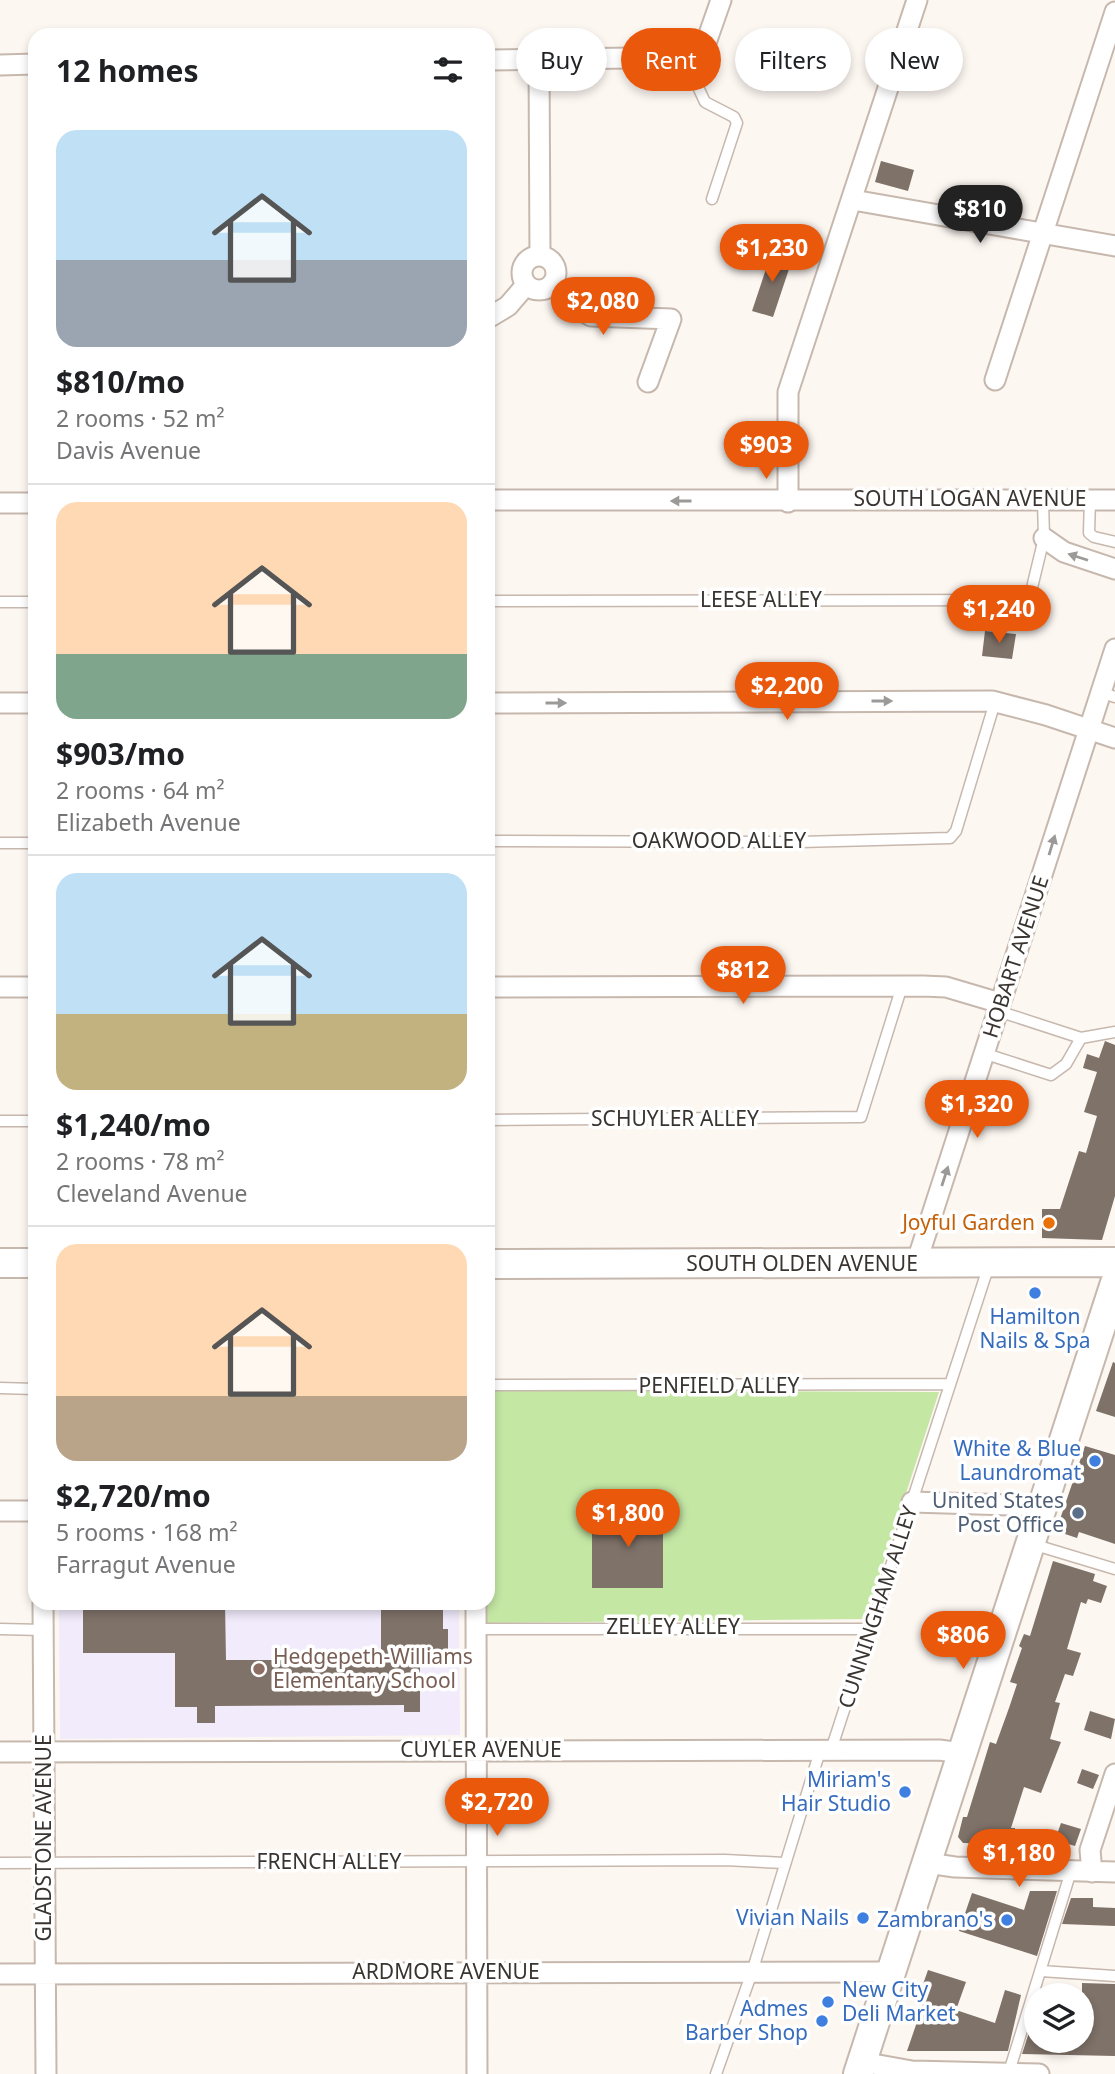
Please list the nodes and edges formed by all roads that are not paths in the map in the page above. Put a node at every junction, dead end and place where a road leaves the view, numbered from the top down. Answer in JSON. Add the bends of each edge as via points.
{"nodes":[{"id":1,"x":721,"y":0,"type":"edge"},
{"id":2,"x":917,"y":0,"type":"edge"},
{"id":3,"x":1115,"y":12,"type":"edge"},
{"id":4,"x":707,"y":28,"type":"edge"},
{"id":5,"x":516,"y":59,"type":"edge"},
{"id":6,"x":495,"y":60,"type":"edge"},
{"id":7,"x":28,"y":64,"type":"edge"},
{"id":8,"x":0,"y":65,"type":"edge"},
{"id":9,"x":539,"y":91,"type":"edge"},
{"id":10,"x":702,"y":91,"type":"edge"},
{"id":11,"x":712,"y":199,"type":"dead end"},
{"id":12,"x":853,"y":200,"type":"junction"},
{"id":13,"x":1042,"y":236,"type":"junction"},
{"id":14,"x":1115,"y":246,"type":"edge"},
{"id":15,"x":540,"y":256,"type":"junction"},
{"id":16,"x":526,"y":285,"type":"junction"},
{"id":17,"x":553,"y":285,"type":"junction"},
{"id":18,"x":495,"y":314,"type":"edge"},
{"id":19,"x":995,"y":380,"type":"dead end"},
{"id":20,"x":649,"y":382,"type":"dead end"},
{"id":21,"x":1090,"y":499,"type":"junction"},
{"id":22,"x":495,"y":500,"type":"edge"},
{"id":23,"x":1043,"y":500,"type":"junction"},
{"id":24,"x":1115,"y":500,"type":"edge"},
{"id":25,"x":788,"y":502,"type":"junction"},
{"id":26,"x":0,"y":503,"type":"edge"},
{"id":27,"x":28,"y":503,"type":"edge"},
{"id":28,"x":1044,"y":538,"type":"junction"},
{"id":29,"x":1115,"y":542,"type":"edge"},
{"id":30,"x":1115,"y":569,"type":"edge"},
{"id":31,"x":495,"y":601,"type":"edge"},
{"id":32,"x":0,"y":602,"type":"edge"},
{"id":33,"x":28,"y":602,"type":"edge"},
{"id":34,"x":1115,"y":649,"type":"edge"},
{"id":35,"x":1108,"y":695,"type":"edge"},
{"id":36,"x":995,"y":702,"type":"junction"},
{"id":37,"x":0,"y":703,"type":"edge"},
{"id":38,"x":28,"y":703,"type":"edge"},
{"id":39,"x":495,"y":703,"type":"edge"},
{"id":40,"x":1088,"y":729,"type":"junction"},
{"id":41,"x":1115,"y":738,"type":"edge"},
{"id":42,"x":495,"y":841,"type":"edge"},
{"id":43,"x":0,"y":842,"type":"edge"},
{"id":44,"x":28,"y":843,"type":"edge"},
{"id":45,"x":902,"y":985,"type":"junction"},
{"id":46,"x":28,"y":986,"type":"edge"},
{"id":47,"x":0,"y":987,"type":"edge"},
{"id":48,"x":495,"y":987,"type":"edge"},
{"id":49,"x":999,"y":1007,"type":"junction"},
{"id":50,"x":1115,"y":1032,"type":"edge"},
{"id":51,"x":1081,"y":1038,"type":"junction"},
{"id":52,"x":986,"y":1054,"type":"junction"},
{"id":53,"x":0,"y":1121,"type":"edge"},
{"id":54,"x":28,"y":1121,"type":"edge"},
{"id":55,"x":495,"y":1121,"type":"edge"},
{"id":56,"x":1115,"y":1262,"type":"edge"},
{"id":57,"x":0,"y":1263,"type":"edge"},
{"id":58,"x":28,"y":1263,"type":"edge"},
{"id":59,"x":495,"y":1264,"type":"edge"},
{"id":60,"x":916,"y":1264,"type":"junction"},
{"id":61,"x":990,"y":1264,"type":"junction"},
{"id":62,"x":1115,"y":1283,"type":"edge"},
{"id":63,"x":1109,"y":1322,"type":"edge"},
{"id":64,"x":950,"y":1384,"type":"junction"},
{"id":65,"x":495,"y":1385,"type":"edge"},
{"id":66,"x":0,"y":1388,"type":"edge"},
{"id":67,"x":28,"y":1388,"type":"edge"},
{"id":68,"x":912,"y":1502,"type":"junction"},
{"id":69,"x":1041,"y":1506,"type":"junction"},
{"id":70,"x":0,"y":1511,"type":"edge"},
{"id":71,"x":28,"y":1511,"type":"edge"},
{"id":72,"x":1030,"y":1543,"type":"junction"},
{"id":73,"x":1115,"y":1569,"type":"edge"},
{"id":74,"x":43,"y":1610,"type":"edge"},
{"id":75,"x":476,"y":1610,"type":"edge"},
{"id":76,"x":0,"y":1629,"type":"edge"},
{"id":77,"x":476,"y":1629,"type":"junction"},
{"id":78,"x":870,"y":1629,"type":"junction"},
{"id":79,"x":43,"y":1630,"type":"junction"},
{"id":80,"x":477,"y":1750,"type":"junction"},
{"id":81,"x":825,"y":1751,"type":"junction"},
{"id":82,"x":0,"y":1752,"type":"edge"},
{"id":83,"x":44,"y":1752,"type":"junction"},
{"id":84,"x":962,"y":1753,"type":"junction"},
{"id":85,"x":1115,"y":1774,"type":"edge"},
{"id":86,"x":476,"y":1860,"type":"junction"},
{"id":87,"x":0,"y":1863,"type":"edge"},
{"id":88,"x":784,"y":1863,"type":"junction"},
{"id":89,"x":927,"y":1863,"type":"junction"},
{"id":90,"x":45,"y":1864,"type":"junction"},
{"id":91,"x":1071,"y":1871,"type":"junction"},
{"id":92,"x":1091,"y":1872,"type":"junction"},
{"id":93,"x":1115,"y":1872,"type":"edge"},
{"id":94,"x":477,"y":1970,"type":"junction"},
{"id":95,"x":1041,"y":1971,"type":"junction"},
{"id":96,"x":752,"y":1972,"type":"junction"},
{"id":97,"x":892,"y":1972,"type":"junction"},
{"id":98,"x":0,"y":1973,"type":"edge"},
{"id":99,"x":45,"y":1973,"type":"junction"},
{"id":100,"x":1115,"y":1976,"type":"edge"},
{"id":101,"x":860,"y":2068,"type":"edge"},
{"id":102,"x":1009,"y":2072,"type":"junction"},
{"id":103,"x":46,"y":2074,"type":"edge"},
{"id":104,"x":477,"y":2074,"type":"edge"},
{"id":105,"x":716,"y":2074,"type":"edge"},
{"id":106,"x":1038,"y":2074,"type":"edge"}],
"edges":[{"from":1,"to":4,"type":"street"},
{"from":2,"to":12,"type":"street"},
{"from":3,"to":13,"type":"street"},
{"from":5,"to":6,"type":"street"},
{"from":7,"to":8,"type":"street"},
{"from":9,"to":15,"type":"street"},
{"from":10,"to":11,"type":"lane","via":[[705,102],[737,123]]},
{"from":12,"to":13,"type":"street"},
{"from":12,"to":25,"type":"street","via":[[788,392]]},
{"from":13,"to":14,"type":"street"},
{"from":13,"to":19,"type":"street"},
{"from":15,"to":16,"type":"street","via":[[524,265]]},
{"from":15,"to":17,"type":"street","via":[[556,267]]},
{"from":16,"to":17,"type":"street","via":[[543,290]]},
{"from":16,"to":18,"type":"street"},
{"from":17,"to":20,"type":"street","via":[[570,304],[591,316],[671,319]]},
{"from":21,"to":23,"type":"street","name":"SOUTH LOGAN AVENUE"},
{"from":21,"to":24,"type":"street","name":"SOUTH LOGAN AVENUE"},
{"from":21,"to":29,"type":"lane","via":[[1089,533]]},
{"from":25,"to":22,"type":"street","name":"SOUTH LOGAN AVENUE","one_way":true},
{"from":23,"to":25,"type":"street","name":"SOUTH LOGAN AVENUE"},
{"from":23,"to":28,"type":"lane"},
{"from":26,"to":27,"type":"street"},
{"from":30,"to":28,"type":"street","name":"SOUTH LOGAN AVENUE","one_way":true,"via":[[1064,552]]},
{"from":28,"to":31,"type":"lane","name":"LEESE ALLEY","via":[[1029,600]]},
{"from":32,"to":33,"type":"lane"},
{"from":34,"to":35,"type":"street","name":"HOBART AVENUE"},
{"from":35,"to":40,"type":"street","name":"HOBART AVENUE"},
{"from":39,"to":36,"type":"street","one_way":true},
{"from":36,"to":40,"type":"street"},
{"from":36,"to":42,"type":"lane","name":"OAKWOOD ALLEY","via":[[957,831],[950,838]]},
{"from":37,"to":38,"type":"street"},
{"from":40,"to":41,"type":"street"},
{"from":49,"to":40,"type":"street","name":"HOBART AVENUE","one_way":true},
{"from":43,"to":44,"type":"lane"},
{"from":45,"to":48,"type":"street"},
{"from":45,"to":49,"type":"street","via":[[946,987]]},
{"from":45,"to":55,"type":"lane","name":"SCHUYLER ALLEY","via":[[861,1117]]},
{"from":46,"to":47,"type":"street"},
{"from":49,"to":51,"type":"lane"},
{"from":49,"to":52,"type":"street","name":"HOBART AVENUE"},
{"from":50,"to":51,"type":"lane"},
{"from":51,"to":52,"type":"lane","via":[[1066,1064],[1051,1075]]},
{"from":60,"to":52,"type":"street","name":"HOBART AVENUE","one_way":true},
{"from":53,"to":54,"type":"lane"},
{"from":56,"to":61,"type":"main road","name":"SOUTH OLDEN AVENUE"},
{"from":57,"to":58,"type":"main road"},
{"from":59,"to":60,"type":"main road","name":"SOUTH OLDEN AVENUE"},
{"from":60,"to":61,"type":"main road","name":"SOUTH OLDEN AVENUE"},
{"from":61,"to":64,"type":"lane","name":"CUNNINGHAM ALLEY"},
{"from":62,"to":63,"type":"main road"},
{"from":63,"to":69,"type":"main road"},
{"from":64,"to":65,"type":"lane","name":"PENFIELD ALLEY"},
{"from":64,"to":68,"type":"lane","name":"CUNNINGHAM ALLEY"},
{"from":66,"to":67,"type":"lane"},
{"from":68,"to":69,"type":"street"},
{"from":68,"to":78,"type":"lane","name":"CUNNINGHAM ALLEY"},
{"from":69,"to":72,"type":"main road"},
{"from":70,"to":71,"type":"street"},
{"from":72,"to":73,"type":"lane"},
{"from":72,"to":84,"type":"main road"},
{"from":74,"to":79,"type":"street","name":"GLADSTONE AVENUE"},
{"from":75,"to":77,"type":"street"},
{"from":76,"to":79,"type":"lane"},
{"from":77,"to":78,"type":"lane","name":"ZELLEY ALLEY"},
{"from":77,"to":80,"type":"street"},
{"from":78,"to":81,"type":"lane","name":"CUNNINGHAM ALLEY"},
{"from":79,"to":83,"type":"street","name":"GLADSTONE AVENUE"},
{"from":80,"to":81,"type":"street","name":"CUYLER AVENUE"},
{"from":80,"to":83,"type":"street","name":"CUYLER AVENUE"},
{"from":80,"to":86,"type":"street"},
{"from":81,"to":84,"type":"street","name":"CUYLER AVENUE"},
{"from":81,"to":88,"type":"lane","name":"CUNNINGHAM ALLEY"},
{"from":82,"to":83,"type":"street","name":"CUYLER AVENUE"},
{"from":83,"to":90,"type":"street","name":"GLADSTONE AVENUE"},
{"from":84,"to":89,"type":"main road"},
{"from":85,"to":92,"type":"street","via":[[1090,1850]]},
{"from":86,"to":88,"type":"lane","name":"FRENCH ALLEY"},
{"from":86,"to":90,"type":"lane","name":"FRENCH ALLEY"},
{"from":86,"to":94,"type":"street"},
{"from":87,"to":90,"type":"lane","name":"FRENCH ALLEY"},
{"from":88,"to":96,"type":"lane","name":"CUNNINGHAM ALLEY"},
{"from":89,"to":91,"type":"street"},
{"from":89,"to":97,"type":"main road"},
{"from":90,"to":99,"type":"street","name":"GLADSTONE AVENUE"},
{"from":91,"to":92,"type":"street"},
{"from":91,"to":95,"type":"lane"},
{"from":92,"to":93,"type":"street"},
{"from":94,"to":96,"type":"street","name":"ARDMORE AVENUE"},
{"from":94,"to":99,"type":"street","name":"ARDMORE AVENUE"},
{"from":94,"to":104,"type":"street"},
{"from":95,"to":100,"type":"lane"},
{"from":95,"to":102,"type":"lane"},
{"from":96,"to":97,"type":"street","name":"ARDMORE AVENUE"},
{"from":96,"to":105,"type":"lane","name":"CUNNINGHAM ALLEY"},
{"from":97,"to":101,"type":"main road"},
{"from":98,"to":99,"type":"street","name":"ARDMORE AVENUE"},
{"from":99,"to":103,"type":"street","name":"GLADSTONE AVENUE"},
{"from":101,"to":102,"type":"street"},
{"from":102,"to":106,"type":"street"}]}
